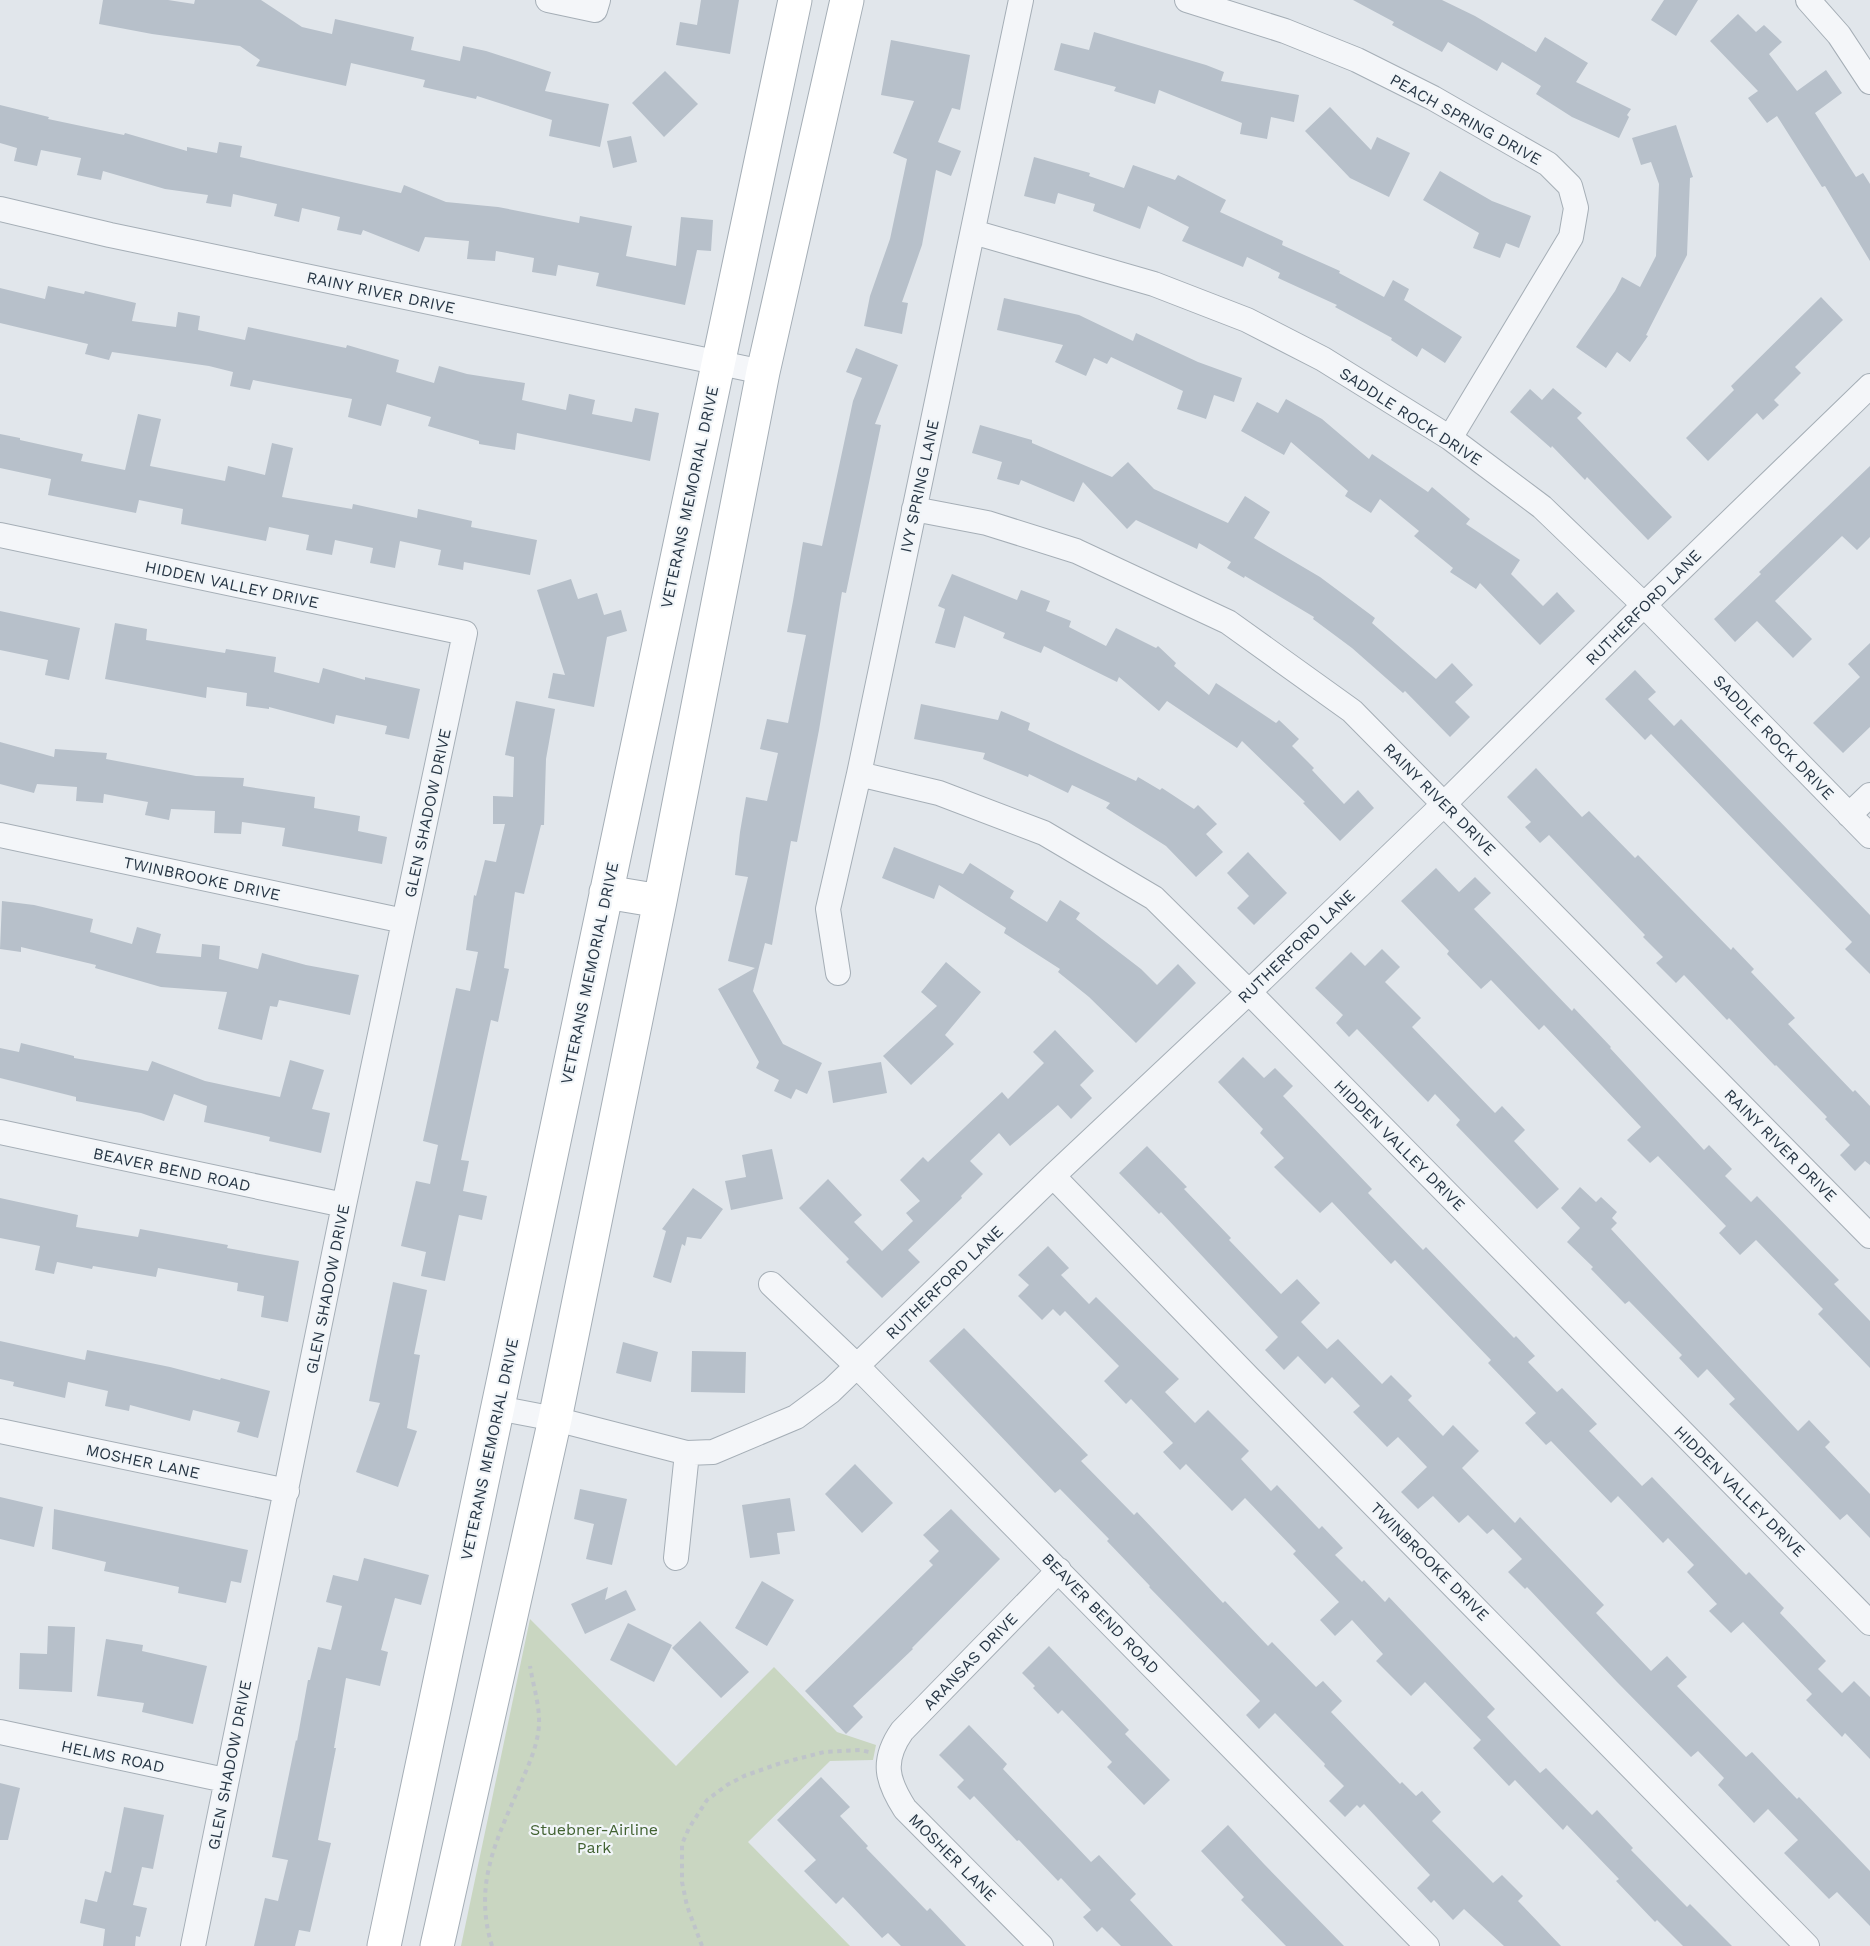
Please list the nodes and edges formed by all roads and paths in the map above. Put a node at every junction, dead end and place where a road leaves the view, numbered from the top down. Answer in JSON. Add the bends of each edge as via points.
{"nodes":[{"id":1,"x":548,"y":0,"type":"edge"},
{"id":2,"x":795,"y":0,"type":"edge"},
{"id":3,"x":847,"y":0,"type":"edge"},
{"id":4,"x":1021,"y":0,"type":"edge"},
{"id":5,"x":1187,"y":0,"type":"edge"},
{"id":6,"x":1808,"y":0,"type":"edge"},
{"id":7,"x":596,"y":5,"type":"edge"},
{"id":8,"x":1870,"y":82,"type":"edge"},
{"id":9,"x":0,"y":209,"type":"edge"},
{"id":10,"x":973,"y":232,"type":"junction"},
{"id":11,"x":717,"y":362,"type":"junction"},
{"id":12,"x":763,"y":372,"type":"junction"},
{"id":13,"x":1870,"y":386,"type":"edge"},
{"id":14,"x":1450,"y":438,"type":"junction"},
{"id":15,"x":914,"y":509,"type":"junction"},
{"id":16,"x":0,"y":535,"type":"edge"},
{"id":17,"x":1644,"y":605,"type":"junction"},
{"id":18,"x":465,"y":633,"type":"joint"},
{"id":19,"x":859,"y":774,"type":"junction"},
{"id":20,"x":1870,"y":795,"type":"edge"},
{"id":21,"x":1444,"y":804,"type":"junction"},
{"id":22,"x":1850,"y":815,"type":"junction"},
{"id":23,"x":0,"y":835,"type":"edge"},
{"id":24,"x":1870,"y":836,"type":"edge"},
{"id":25,"x":606,"y":892,"type":"junction"},
{"id":26,"x":660,"y":901,"type":"junction"},
{"id":27,"x":404,"y":921,"type":"junction"},
{"id":28,"x":838,"y":973,"type":"dead end"},
{"id":29,"x":1249,"y":992,"type":"junction"},
{"id":30,"x":0,"y":1132,"type":"edge"},
{"id":31,"x":1053,"y":1176,"type":"junction"},
{"id":32,"x":344,"y":1205,"type":"junction"},
{"id":33,"x":1870,"y":1236,"type":"edge"},
{"id":34,"x":771,"y":1284,"type":"dead end"},
{"id":35,"x":857,"y":1366,"type":"junction"},
{"id":36,"x":498,"y":1408,"type":"junction"},
{"id":37,"x":555,"y":1419,"type":"junction"},
{"id":38,"x":0,"y":1431,"type":"edge"},
{"id":39,"x":687,"y":1453,"type":"junction"},
{"id":40,"x":287,"y":1491,"type":"junction"},
{"id":41,"x":676,"y":1558,"type":"dead end"},
{"id":42,"x":1059,"y":1570,"type":"junction"},
{"id":43,"x":1870,"y":1623,"type":"edge"},
{"id":44,"x":529,"y":1662,"type":"dead end"},
{"id":45,"x":0,"y":1732,"type":"edge"},
{"id":46,"x":889,"y":1756,"type":"junction"},
{"id":47,"x":225,"y":1780,"type":"junction"},
{"id":48,"x":393,"y":1904,"type":"junction"},
{"id":49,"x":440,"y":1932,"type":"edge"},
{"id":50,"x":192,"y":1946,"type":"edge"},
{"id":51,"x":384,"y":1946,"type":"edge"},
{"id":52,"x":492,"y":1946,"type":"edge"},
{"id":53,"x":702,"y":1946,"type":"edge"},
{"id":54,"x":1041,"y":1946,"type":"edge"},
{"id":55,"x":1427,"y":1946,"type":"edge"},
{"id":56,"x":1807,"y":1946,"type":"edge"}],
"edges":[{"from":1,"to":7,"type":"street"},
{"from":2,"to":11,"type":"main road","name":"VETERANS MEMORIAL DRIVE"},
{"from":3,"to":12,"type":"main road"},
{"from":4,"to":10,"type":"street","name":"IVY SPRING LANE"},
{"from":5,"to":14,"type":"street","name":"PEACH SPRING DRIVE","via":[[1285,31],[1357,60],[1548,164],[1570,186],[1576,208],[1571,237]]},
{"from":6,"to":8,"type":"street","via":[[1839,35]]},
{"from":9,"to":11,"type":"street","name":"RAINY RIVER DRIVE"},
{"from":10,"to":14,"type":"street","name":"SADDLE ROCK DRIVE","via":[[1154,284],[1247,320],[1323,359]]},
{"from":10,"to":15,"type":"street","name":"IVY SPRING LANE"},
{"from":11,"to":12,"type":"street","name":"RAINY RIVER DRIVE"},
{"from":11,"to":25,"type":"main road","name":"VETERANS MEMORIAL DRIVE"},
{"from":12,"to":26,"type":"main road"},
{"from":13,"to":17,"type":"street","name":"RUTHERFORD LANE"},
{"from":14,"to":17,"type":"street","name":"SADDLE ROCK DRIVE","via":[[1542,507]]},
{"from":15,"to":19,"type":"street","name":"IVY SPRING LANE"},
{"from":15,"to":21,"type":"street","name":"RAINY RIVER DRIVE","via":[[987,523],[1076,550],[1228,621],[1352,711]]},
{"from":16,"to":18,"type":"street","name":"HIDDEN VALLEY DRIVE"},
{"from":17,"to":21,"type":"street","name":"RUTHERFORD LANE"},
{"from":17,"to":22,"type":"street","name":"SADDLE ROCK DRIVE"},
{"from":18,"to":27,"type":"street","name":"GLEN SHADOW DRIVE"},
{"from":19,"to":28,"type":"street","name":"IVY SPRING LANE","via":[[828,909]]},
{"from":19,"to":29,"type":"street","name":"HIDDEN VALLEY DRIVE","via":[[939,793],[1044,833],[1154,898]]},
{"from":20,"to":22,"type":"street"},
{"from":21,"to":29,"type":"street","name":"RUTHERFORD LANE"},
{"from":21,"to":33,"type":"street","name":"RAINY RIVER DRIVE"},
{"from":22,"to":24,"type":"street","name":"SADDLE ROCK DRIVE"},
{"from":23,"to":27,"type":"street","name":"TWINBROOKE DRIVE"},
{"from":25,"to":26,"type":"main road"},
{"from":25,"to":36,"type":"main road","name":"VETERANS MEMORIAL DRIVE"},
{"from":26,"to":37,"type":"main road"},
{"from":27,"to":32,"type":"street","name":"GLEN SHADOW DRIVE"},
{"from":29,"to":31,"type":"street","name":"RUTHERFORD LANE"},
{"from":29,"to":43,"type":"street","name":"HIDDEN VALLEY DRIVE"},
{"from":30,"to":32,"type":"street","name":"BEAVER BEND ROAD"},
{"from":31,"to":35,"type":"street","name":"RUTHERFORD LANE"},
{"from":31,"to":56,"type":"street","name":"TWINBROOKE DRIVE"},
{"from":32,"to":40,"type":"street","name":"GLEN SHADOW DRIVE"},
{"from":34,"to":35,"type":"street","name":"BEAVER BEND ROAD"},
{"from":35,"to":39,"type":"street","name":"RUTHERFORD LANE","via":[[796,1417],[713,1452]]},
{"from":35,"to":42,"type":"street","name":"BEAVER BEND ROAD"},
{"from":36,"to":37,"type":"street","name":"RUTHERFORD LANE"},
{"from":36,"to":48,"type":"main road","name":"VETERANS MEMORIAL DRIVE"},
{"from":37,"to":39,"type":"street","name":"RUTHERFORD LANE"},
{"from":37,"to":49,"type":"main road"},
{"from":38,"to":40,"type":"street","name":"MOSHER LANE"},
{"from":39,"to":41,"type":"street"},
{"from":40,"to":47,"type":"street","name":"GLEN SHADOW DRIVE"},
{"from":42,"to":46,"type":"street","name":"ARANSAS DRIVE","via":[[902,1731]]},
{"from":42,"to":55,"type":"street","name":"BEAVER BEND ROAD"},
{"from":44,"to":52,"type":"path","via":[[539,1725],[528,1768],[487,1869],[484,1894]]},
{"from":45,"to":47,"type":"street","name":"HELMS ROAD"},
{"from":46,"to":53,"type":"path","via":[[860,1750],[824,1752],[744,1776],[707,1800],[682,1844],[682,1882]]},
{"from":46,"to":54,"type":"street","name":"MOSHER LANE","via":[[892,1789],[905,1809]]},
{"from":47,"to":50,"type":"street","name":"GLEN SHADOW DRIVE"},
{"from":48,"to":49,"type":"main road"},
{"from":48,"to":51,"type":"main road","name":"VETERANS MEMORIAL DRIVE"}]}
